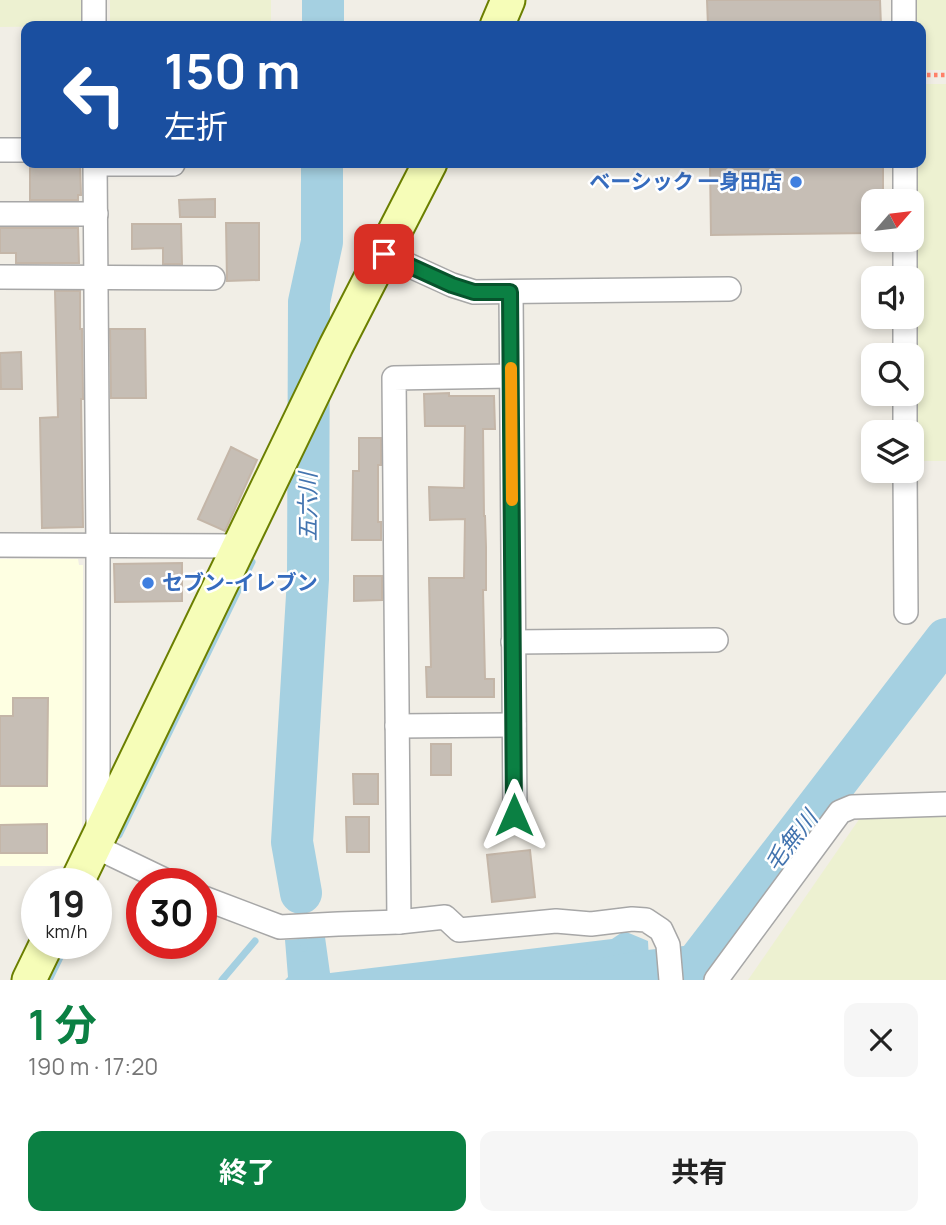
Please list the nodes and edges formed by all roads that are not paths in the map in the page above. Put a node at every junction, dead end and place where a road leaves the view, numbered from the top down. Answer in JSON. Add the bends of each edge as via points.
{"nodes":[{"id":1,"x":94,"y":0,"type":"edge"},
{"id":2,"x":508,"y":0,"type":"edge"},
{"id":3,"x":904,"y":0,"type":"edge"},
{"id":4,"x":94,"y":21,"type":"edge"},
{"id":5,"x":499,"y":21,"type":"edge"},
{"id":6,"x":904,"y":21,"type":"edge"},
{"id":7,"x":0,"y":150,"type":"edge"},
{"id":8,"x":21,"y":150,"type":"edge"},
{"id":9,"x":95,"y":168,"type":"edge"},
{"id":10,"x":427,"y":168,"type":"edge"},
{"id":11,"x":905,"y":168,"type":"edge"},
{"id":12,"x":905,"y":189,"type":"edge"},
{"id":13,"x":0,"y":214,"type":"edge"},
{"id":14,"x":96,"y":214,"type":"junction"},
{"id":15,"x":384,"y":254,"type":"junction"},
{"id":16,"x":0,"y":277,"type":"edge"},
{"id":17,"x":97,"y":278,"type":"junction"},
{"id":18,"x":213,"y":278,"type":"dead end"},
{"id":19,"x":729,"y":289,"type":"dead end"},
{"id":20,"x":510,"y":292,"type":"junction"},
{"id":21,"x":511,"y":376,"type":"junction"},
{"id":22,"x":905,"y":483,"type":"edge"},
{"id":23,"x":0,"y":545,"type":"edge"},
{"id":24,"x":98,"y":545,"type":"junction"},
{"id":25,"x":240,"y":546,"type":"junction"},
{"id":26,"x":906,"y":612,"type":"dead end"},
{"id":27,"x":716,"y":639,"type":"dead end"},
{"id":28,"x":513,"y":642,"type":"junction"},
{"id":29,"x":514,"y":725,"type":"junction"},
{"id":30,"x":397,"y":726,"type":"junction"},
{"id":31,"x":946,"y":804,"type":"edge"},
{"id":32,"x":514,"y":815,"type":"dead end"},
{"id":33,"x":96,"y":842,"type":"junction"},
{"id":34,"x":84,"y":868,"type":"edge"},
{"id":35,"x":144,"y":868,"type":"edge"},
{"id":36,"x":217,"y":903,"type":"edge"},
{"id":37,"x":399,"y":922,"type":"junction"},
{"id":38,"x":39,"y":959,"type":"edge"},
{"id":39,"x":29,"y":980,"type":"edge"},
{"id":40,"x":671,"y":980,"type":"edge"},
{"id":41,"x":716,"y":980,"type":"edge"}],
"edges":[{"from":1,"to":4,"type":"street"},
{"from":2,"to":5,"type":"street"},
{"from":3,"to":6,"type":"street"},
{"from":7,"to":8,"type":"street"},
{"from":9,"to":14,"type":"street"},
{"from":10,"to":15,"type":"street"},
{"from":11,"to":12,"type":"street"},
{"from":13,"to":14,"type":"street"},
{"from":14,"to":17,"type":"street"},
{"from":15,"to":20,"type":"street","via":[[463,289]]},
{"from":15,"to":25,"type":"street"},
{"from":16,"to":17,"type":"street"},
{"from":17,"to":18,"type":"street"},
{"from":17,"to":24,"type":"street"},
{"from":19,"to":20,"type":"street"},
{"from":20,"to":21,"type":"street"},
{"from":21,"to":28,"type":"street"},
{"from":21,"to":30,"type":"street","via":[[394,378]]},
{"from":22,"to":26,"type":"street"},
{"from":23,"to":24,"type":"street"},
{"from":24,"to":25,"type":"street"},
{"from":24,"to":33,"type":"street"},
{"from":25,"to":33,"type":"street"},
{"from":27,"to":28,"type":"street"},
{"from":28,"to":29,"type":"street"},
{"from":29,"to":30,"type":"street"},
{"from":29,"to":32,"type":"street"},
{"from":30,"to":37,"type":"street"},
{"from":31,"to":41,"type":"street","via":[[852,807],[840,812]]},
{"from":33,"to":34,"type":"street"},
{"from":33,"to":35,"type":"street"},
{"from":36,"to":37,"type":"street","via":[[280,927]]},
{"from":37,"to":40,"type":"street","via":[[445,917],[459,930],[556,921],[646,920],[661,930]]},
{"from":38,"to":39,"type":"street"}]}
